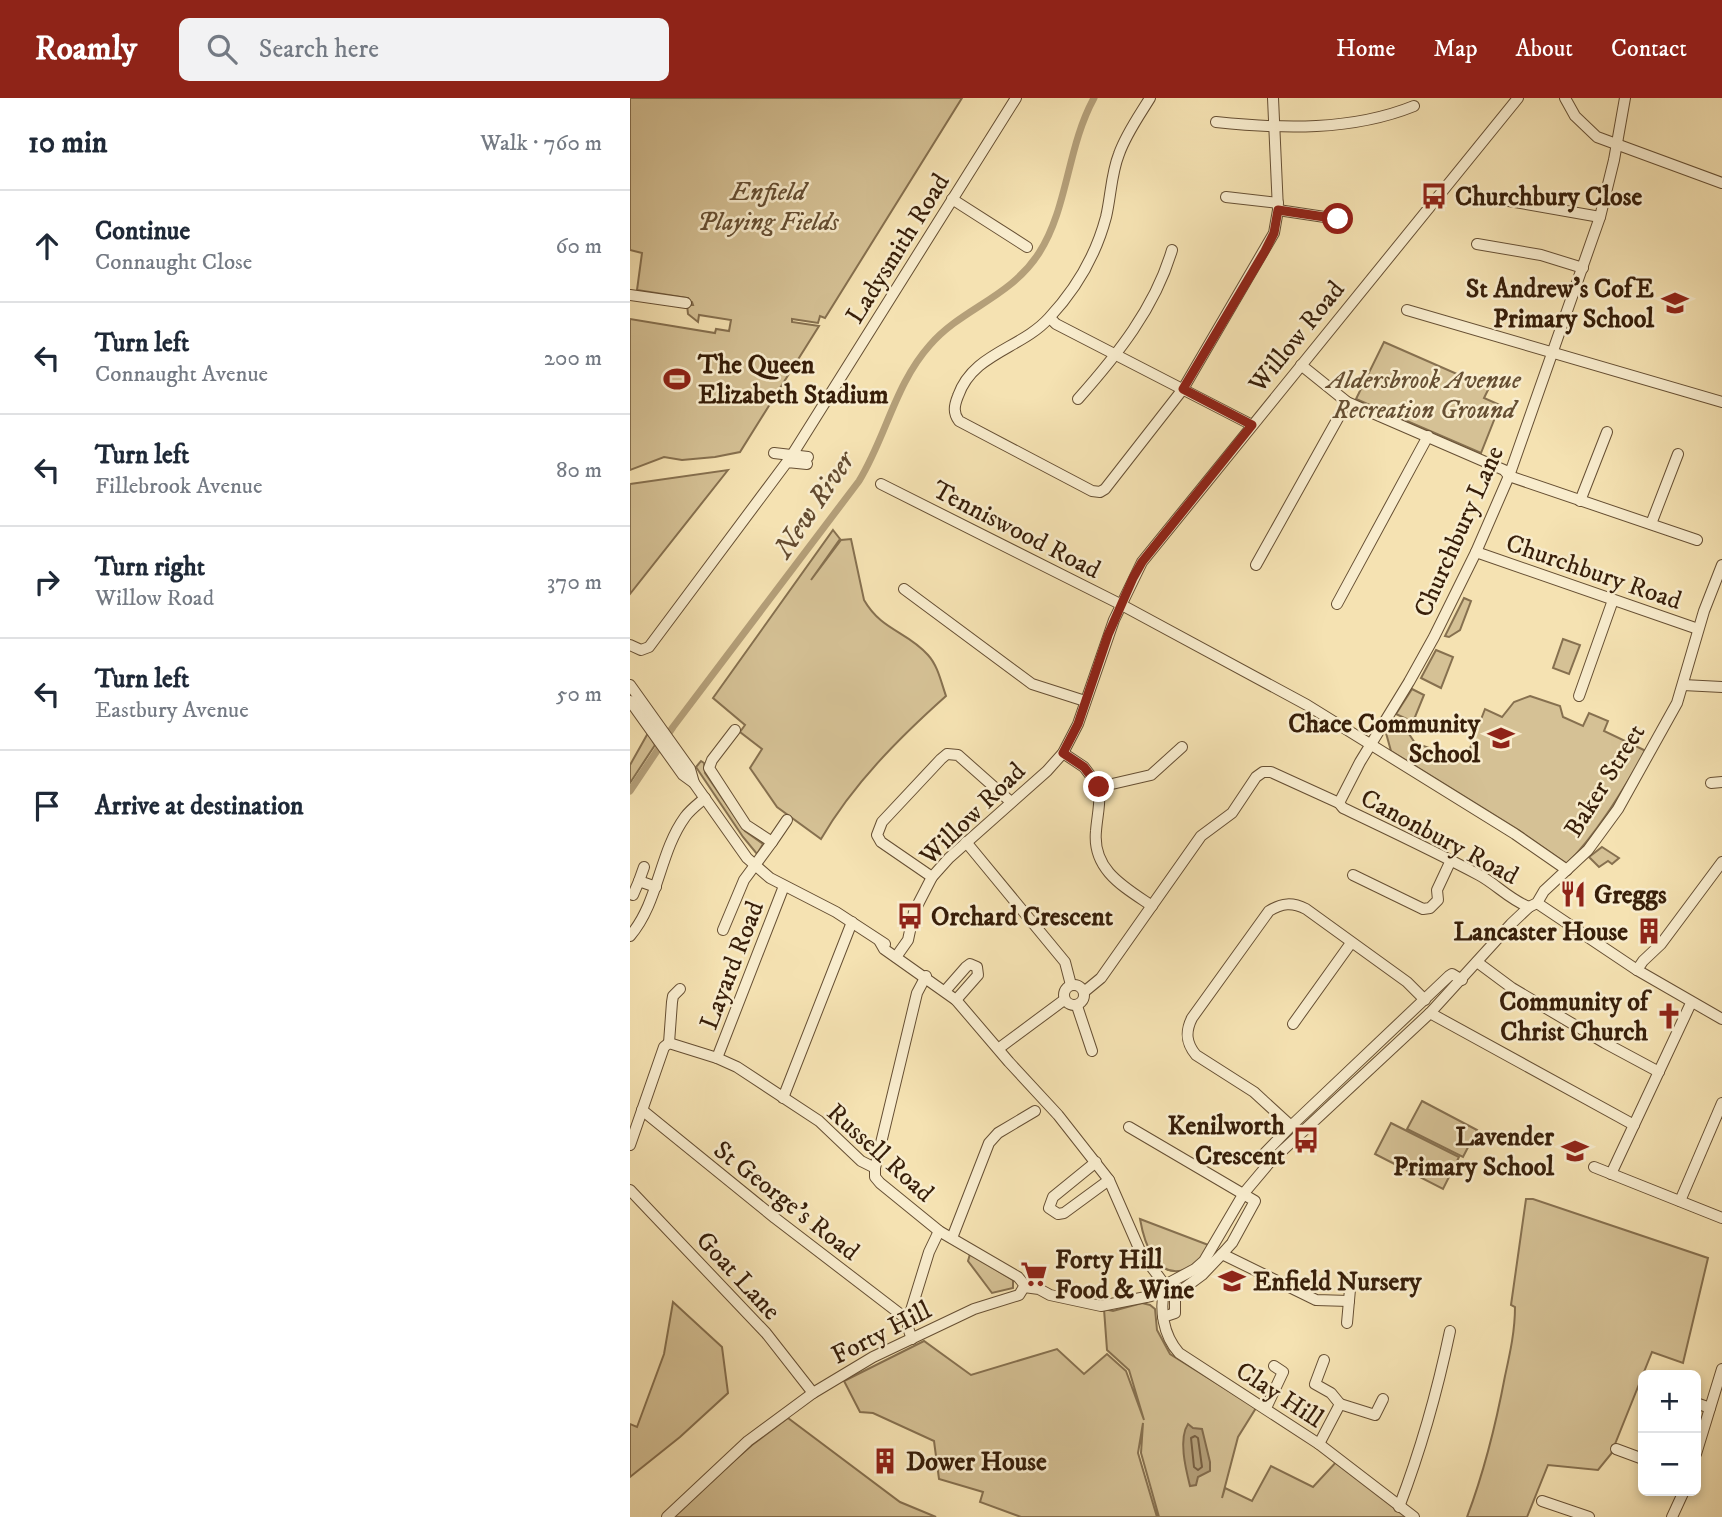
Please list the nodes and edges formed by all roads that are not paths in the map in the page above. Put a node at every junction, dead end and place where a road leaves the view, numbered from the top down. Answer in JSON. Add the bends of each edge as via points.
{"nodes":[{"id":1,"x":1016,"y":98,"type":"edge"},
{"id":2,"x":1150,"y":98,"type":"edge"},
{"id":3,"x":1273,"y":98,"type":"edge"},
{"id":4,"x":1518,"y":98,"type":"edge"},
{"id":5,"x":1565,"y":98,"type":"edge"},
{"id":6,"x":1625,"y":98,"type":"edge"},
{"id":7,"x":1414,"y":106,"type":"dead end"},
{"id":8,"x":1216,"y":122,"type":"dead end"},
{"id":9,"x":1274,"y":127,"type":"junction"},
{"id":10,"x":1616,"y":145,"type":"junction"},
{"id":11,"x":1722,"y":183,"type":"edge"},
{"id":12,"x":1226,"y":197,"type":"dead end"},
{"id":13,"x":952,"y":199,"type":"junction"},
{"id":14,"x":1503,"y":200,"type":"dead end"},
{"id":15,"x":1278,"y":207,"type":"junction"},
{"id":16,"x":1600,"y":217,"type":"junction"},
{"id":17,"x":1338,"y":219,"type":"dead end"},
{"id":18,"x":1478,"y":244,"type":"dead end"},
{"id":19,"x":1027,"y":247,"type":"dead end"},
{"id":20,"x":1172,"y":250,"type":"dead end"},
{"id":21,"x":1583,"y":268,"type":"junction"},
{"id":22,"x":630,"y":295,"type":"edge"},
{"id":23,"x":686,"y":303,"type":"dead end"},
{"id":24,"x":1407,"y":310,"type":"dead end"},
{"id":25,"x":1050,"y":318,"type":"junction"},
{"id":26,"x":1553,"y":351,"type":"junction"},
{"id":27,"x":1117,"y":355,"type":"junction"},
{"id":28,"x":1301,"y":365,"type":"junction"},
{"id":29,"x":1183,"y":389,"type":"junction"},
{"id":30,"x":1078,"y":399,"type":"dead end"},
{"id":31,"x":1347,"y":402,"type":"junction"},
{"id":32,"x":1722,"y":402,"type":"edge"},
{"id":33,"x":1252,"y":425,"type":"junction"},
{"id":34,"x":1607,"y":432,"type":"dead end"},
{"id":35,"x":1428,"y":436,"type":"junction"},
{"id":36,"x":774,"y":453,"type":"dead end"},
{"id":37,"x":1678,"y":454,"type":"dead end"},
{"id":38,"x":792,"y":455,"type":"junction"},
{"id":39,"x":1509,"y":476,"type":"junction"},
{"id":40,"x":881,"y":484,"type":"dead end"},
{"id":41,"x":1580,"y":501,"type":"junction"},
{"id":42,"x":1651,"y":524,"type":"junction"},
{"id":43,"x":1697,"y":540,"type":"dead end"},
{"id":44,"x":1476,"y":552,"type":"junction"},
{"id":45,"x":1256,"y":565,"type":"dead end"},
{"id":46,"x":1722,"y":565,"type":"edge"},
{"id":47,"x":904,"y":589,"type":"dead end"},
{"id":48,"x":1613,"y":600,"type":"junction"},
{"id":49,"x":1120,"y":604,"type":"junction"},
{"id":50,"x":1337,"y":604,"type":"dead end"},
{"id":51,"x":1698,"y":629,"type":"junction"},
{"id":52,"x":630,"y":645,"type":"edge"},
{"id":53,"x":630,"y":685,"type":"edge"},
{"id":54,"x":1683,"y":685,"type":"junction"},
{"id":55,"x":1722,"y":687,"type":"edge"},
{"id":56,"x":1579,"y":696,"type":"dead end"},
{"id":57,"x":630,"y":701,"type":"edge"},
{"id":58,"x":1085,"y":701,"type":"junction"},
{"id":59,"x":735,"y":730,"type":"dead end"},
{"id":60,"x":659,"y":733,"type":"junction"},
{"id":61,"x":1371,"y":745,"type":"junction"},
{"id":62,"x":1182,"y":747,"type":"dead end"},
{"id":63,"x":1063,"y":753,"type":"junction"},
{"id":64,"x":1099,"y":787,"type":"junction"},
{"id":65,"x":705,"y":797,"type":"junction"},
{"id":66,"x":1011,"y":802,"type":"junction"},
{"id":67,"x":1341,"y":806,"type":"junction"},
{"id":68,"x":787,"y":820,"type":"dead end"},
{"id":69,"x":772,"y":842,"type":"junction"},
{"id":70,"x":966,"y":842,"type":"junction"},
{"id":71,"x":1451,"y":860,"type":"junction"},
{"id":72,"x":1722,"y":862,"type":"edge"},
{"id":73,"x":755,"y":866,"type":"junction"},
{"id":74,"x":644,"y":867,"type":"dead end"},
{"id":75,"x":1567,"y":870,"type":"junction"},
{"id":76,"x":1353,"y":875,"type":"dead end"},
{"id":77,"x":932,"y":877,"type":"junction"},
{"id":78,"x":639,"y":881,"type":"junction"},
{"id":79,"x":784,"y":886,"type":"junction"},
{"id":80,"x":656,"y":887,"type":"junction"},
{"id":81,"x":633,"y":895,"type":"dead end"},
{"id":82,"x":1533,"y":905,"type":"junction"},
{"id":83,"x":1152,"y":906,"type":"junction"},
{"id":84,"x":852,"y":922,"type":"junction"},
{"id":85,"x":723,"y":930,"type":"dead end"},
{"id":86,"x":630,"y":936,"type":"edge"},
{"id":87,"x":1352,"y":943,"type":"junction"},
{"id":88,"x":897,"y":955,"type":"junction"},
{"id":89,"x":1477,"y":962,"type":"junction"},
{"id":90,"x":1637,"y":971,"type":"junction"},
{"id":91,"x":924,"y":975,"type":"junction"},
{"id":92,"x":1462,"y":980,"type":"junction"},
{"id":93,"x":1071,"y":985,"type":"junction"},
{"id":94,"x":680,"y":989,"type":"dead end"},
{"id":95,"x":945,"y":991,"type":"junction"},
{"id":96,"x":1084,"y":992,"type":"junction"},
{"id":97,"x":956,"y":1000,"type":"junction"},
{"id":98,"x":1064,"y":1000,"type":"junction"},
{"id":99,"x":1425,"y":1000,"type":"junction"},
{"id":100,"x":1691,"y":1003,"type":"junction"},
{"id":101,"x":1077,"y":1006,"type":"junction"},
{"id":102,"x":1430,"y":1013,"type":"junction"},
{"id":103,"x":1722,"y":1020,"type":"edge"},
{"id":104,"x":1293,"y":1024,"type":"dead end"},
{"id":105,"x":980,"y":1027,"type":"junction"},
{"id":106,"x":666,"y":1045,"type":"junction"},
{"id":107,"x":1002,"y":1046,"type":"junction"},
{"id":108,"x":1092,"y":1051,"type":"dead end"},
{"id":109,"x":717,"y":1058,"type":"junction"},
{"id":110,"x":1017,"y":1069,"type":"junction"},
{"id":111,"x":1659,"y":1072,"type":"junction"},
{"id":112,"x":783,"y":1097,"type":"junction"},
{"id":113,"x":1722,"y":1103,"type":"edge"},
{"id":114,"x":642,"y":1110,"type":"junction"},
{"id":115,"x":1035,"y":1111,"type":"dead end"},
{"id":116,"x":1634,"y":1125,"type":"junction"},
{"id":117,"x":1291,"y":1126,"type":"junction"},
{"id":118,"x":1129,"y":1127,"type":"dead end"},
{"id":119,"x":630,"y":1145,"type":"edge"},
{"id":120,"x":1097,"y":1162,"type":"junction"},
{"id":121,"x":1270,"y":1162,"type":"junction"},
{"id":122,"x":1594,"y":1167,"type":"dead end"},
{"id":123,"x":875,"y":1168,"type":"junction"},
{"id":124,"x":1611,"y":1174,"type":"junction"},
{"id":125,"x":1109,"y":1180,"type":"junction"},
{"id":126,"x":630,"y":1189,"type":"edge"},
{"id":127,"x":1244,"y":1193,"type":"junction"},
{"id":128,"x":1680,"y":1201,"type":"junction"},
{"id":129,"x":1722,"y":1218,"type":"edge"},
{"id":130,"x":939,"y":1231,"type":"junction"},
{"id":131,"x":951,"y":1238,"type":"junction"},
{"id":132,"x":1222,"y":1254,"type":"junction"},
{"id":133,"x":1351,"y":1278,"type":"dead end"},
{"id":134,"x":1166,"y":1282,"type":"junction"},
{"id":135,"x":1024,"y":1287,"type":"junction"},
{"id":136,"x":1151,"y":1296,"type":"dead end"},
{"id":137,"x":1349,"y":1301,"type":"junction"},
{"id":138,"x":1163,"y":1317,"type":"junction"},
{"id":139,"x":908,"y":1320,"type":"junction"},
{"id":140,"x":1347,"y":1323,"type":"dead end"},
{"id":141,"x":1450,"y":1331,"type":"dead end"},
{"id":142,"x":912,"y":1339,"type":"junction"},
{"id":143,"x":1324,"y":1360,"type":"dead end"},
{"id":144,"x":1283,"y":1369,"type":"dead end"},
{"id":145,"x":1722,"y":1372,"type":"edge"},
{"id":146,"x":813,"y":1393,"type":"junction"},
{"id":147,"x":1383,"y":1399,"type":"dead end"},
{"id":148,"x":1340,"y":1404,"type":"junction"},
{"id":149,"x":1701,"y":1405,"type":"edge"},
{"id":150,"x":1266,"y":1408,"type":"junction"},
{"id":151,"x":1710,"y":1408,"type":"junction"},
{"id":152,"x":1701,"y":1438,"type":"edge"},
{"id":153,"x":1319,"y":1444,"type":"junction"},
{"id":154,"x":1616,"y":1450,"type":"dead end"},
{"id":155,"x":1638,"y":1457,"type":"edge"},
{"id":156,"x":1682,"y":1496,"type":"edge"},
{"id":157,"x":1542,"y":1501,"type":"dead end"},
{"id":158,"x":1399,"y":1507,"type":"junction"},
{"id":159,"x":667,"y":1517,"type":"edge"},
{"id":160,"x":1414,"y":1517,"type":"edge"},
{"id":161,"x":1589,"y":1517,"type":"edge"},
{"id":162,"x":1672,"y":1517,"type":"edge"}],
"edges":[{"from":1,"to":13,"type":"street","name":"Ladysmith Road"},
{"from":2,"to":25,"type":"street","via":[[1119,151],[1106,217],[1088,265]]},
{"from":3,"to":9,"type":"street"},
{"from":4,"to":28,"type":"street","name":"Willow Road"},
{"from":5,"to":10,"type":"street","via":[[1590,131]]},
{"from":6,"to":10,"type":"street","name":"Churchbury Lane"},
{"from":7,"to":9,"type":"street","via":[[1368,121]]},
{"from":8,"to":9,"type":"street"},
{"from":9,"to":15,"type":"street"},
{"from":10,"to":11,"type":"street"},
{"from":10,"to":16,"type":"street","name":"Churchbury Lane"},
{"from":12,"to":15,"type":"street"},
{"from":13,"to":19,"type":"street"},
{"from":13,"to":38,"type":"street","name":"Ladysmith Road"},
{"from":14,"to":16,"type":"street"},
{"from":15,"to":17,"type":"street"},
{"from":15,"to":29,"type":"street","via":[[1274,233],[1265,251]]},
{"from":16,"to":21,"type":"street","name":"Churchbury Lane"},
{"from":18,"to":21,"type":"street"},
{"from":20,"to":27,"type":"street","via":[[1161,283]]},
{"from":21,"to":26,"type":"street","name":"Churchbury Lane"},
{"from":22,"to":23,"type":"street"},
{"from":24,"to":26,"type":"street"},
{"from":25,"to":27,"type":"street"},
{"from":25,"to":29,"type":"street","via":[[973,370],[958,394],[954,415],[959,421],[1100,492]]},
{"from":26,"to":32,"type":"street"},
{"from":26,"to":39,"type":"street","name":"Churchbury Lane"},
{"from":27,"to":29,"type":"street"},
{"from":27,"to":30,"type":"street"},
{"from":28,"to":31,"type":"street"},
{"from":28,"to":33,"type":"street","name":"Willow Road"},
{"from":29,"to":33,"type":"street"},
{"from":31,"to":35,"type":"street"},
{"from":31,"to":45,"type":"street"},
{"from":33,"to":49,"type":"street","name":"Willow Road","via":[[1142,562]]},
{"from":34,"to":41,"type":"street"},
{"from":35,"to":39,"type":"street"},
{"from":35,"to":50,"type":"street"},
{"from":36,"to":38,"type":"street"},
{"from":37,"to":42,"type":"street"},
{"from":38,"to":52,"type":"street","via":[[807,460],[787,462],[649,647],[641,650]]},
{"from":39,"to":41,"type":"street"},
{"from":39,"to":44,"type":"street","name":"Churchbury Lane"},
{"from":40,"to":49,"type":"street","name":"Tenniswood Road"},
{"from":41,"to":42,"type":"street"},
{"from":42,"to":43,"type":"street"},
{"from":44,"to":48,"type":"street","name":"Churchbury Road"},
{"from":44,"to":61,"type":"street","name":"Churchbury Lane","via":[[1412,677]]},
{"from":46,"to":51,"type":"street","name":"Baker Street"},
{"from":47,"to":58,"type":"street","via":[[1032,684]]},
{"from":48,"to":51,"type":"street","name":"Churchbury Road"},
{"from":48,"to":56,"type":"street"},
{"from":49,"to":58,"type":"street","name":"Willow Road"},
{"from":49,"to":61,"type":"street","name":"Tenniswood Road","via":[[1307,705]]},
{"from":51,"to":54,"type":"street","name":"Baker Street"},
{"from":53,"to":60,"type":"street"},
{"from":54,"to":55,"type":"street"},
{"from":54,"to":75,"type":"street","name":"Baker Street","via":[[1618,808],[1588,850]]},
{"from":57,"to":60,"type":"street"},
{"from":58,"to":63,"type":"street","name":"Willow Road"},
{"from":59,"to":69,"type":"street","via":[[709,768],[746,825]]},
{"from":60,"to":65,"type":"street","via":[[683,775]]},
{"from":61,"to":67,"type":"street","name":"Churchbury Lane"},
{"from":61,"to":75,"type":"street","name":"Tenniswood Road"},
{"from":62,"to":64,"type":"street","via":[[1151,775]]},
{"from":63,"to":64,"type":"street","via":[[1084,767]]},
{"from":63,"to":66,"type":"street","name":"Willow Road"},
{"from":64,"to":83,"type":"street","via":[[1095,840],[1099,859],[1116,881]]},
{"from":65,"to":73,"type":"street"},
{"from":65,"to":80,"type":"street","via":[[685,817]]},
{"from":66,"to":70,"type":"street","name":"Willow Road"},
{"from":66,"to":77,"type":"street","via":[[958,755],[941,759],[882,822],[877,835]]},
{"from":67,"to":71,"type":"street","name":"Canonbury Road"},
{"from":67,"to":83,"type":"street","name":"Canonbury Road","via":[[1263,772],[1238,806],[1201,836]]},
{"from":68,"to":69,"type":"street"},
{"from":69,"to":73,"type":"street"},
{"from":70,"to":77,"type":"street","name":"Willow Road"},
{"from":70,"to":93,"type":"street","via":[[1065,962]]},
{"from":71,"to":76,"type":"street","via":[[1437,890],[1438,900],[1430,908],[1423,909]]},
{"from":71,"to":82,"type":"street","name":"Canonbury Road","via":[[1518,902]]},
{"from":72,"to":90,"type":"street"},
{"from":73,"to":79,"type":"street"},
{"from":73,"to":85,"type":"street","via":[[744,880]]},
{"from":74,"to":78,"type":"street"},
{"from":75,"to":82,"type":"street","name":"Baker Street"},
{"from":77,"to":88,"type":"street","name":"Willow Road","via":[[914,912],[908,940]]},
{"from":78,"to":80,"type":"street"},
{"from":78,"to":81,"type":"street"},
{"from":79,"to":84,"type":"street"},
{"from":79,"to":109,"type":"street","name":"Layard Road"},
{"from":80,"to":86,"type":"street"},
{"from":82,"to":89,"type":"street","name":"Baker Street"},
{"from":82,"to":90,"type":"street","name":"Canonbury Road"},
{"from":83,"to":96,"type":"street","via":[[1101,978]]},
{"from":84,"to":88,"type":"street"},
{"from":84,"to":112,"type":"street"},
{"from":87,"to":99,"type":"street"},
{"from":87,"to":104,"type":"street"},
{"from":87,"to":117,"type":"street","via":[[1297,904],[1278,905],[1269,911],[1189,1025],[1188,1044],[1196,1055],[1254,1093]]},
{"from":88,"to":91,"type":"street"},
{"from":89,"to":92,"type":"street","name":"Baker Street"},
{"from":89,"to":111,"type":"street","via":[[1512,988]]},
{"from":90,"to":100,"type":"street","name":"Canonbury Road"},
{"from":91,"to":95,"type":"street"},
{"from":91,"to":123,"type":"street"},
{"from":92,"to":99,"type":"street","name":"Baker Street","via":[[1452,974]]},
{"from":92,"to":102,"type":"street","name":"Baker Street"},
{"from":93,"to":96,"type":"street"},
{"from":93,"to":98,"type":"street"},
{"from":94,"to":106,"type":"street","via":[[672,1002]]},
{"from":95,"to":97,"type":"street"},
{"from":95,"to":97,"type":"street","via":[[970,964],[977,967],[978,975]]},
{"from":96,"to":101,"type":"street"},
{"from":97,"to":105,"type":"street"},
{"from":98,"to":101,"type":"street"},
{"from":98,"to":107,"type":"street"},
{"from":99,"to":117,"type":"street","name":"Baker Street"},
{"from":100,"to":103,"type":"street","name":"Canonbury Road"},
{"from":100,"to":111,"type":"street"},
{"from":101,"to":108,"type":"street"},
{"from":102,"to":116,"type":"street"},
{"from":102,"to":121,"type":"street","name":"Baker Street"},
{"from":105,"to":107,"type":"street"},
{"from":105,"to":110,"type":"street"},
{"from":106,"to":109,"type":"street","name":"Russell Road"},
{"from":106,"to":114,"type":"street"},
{"from":107,"to":110,"type":"street"},
{"from":109,"to":112,"type":"street","name":"Russell Road"},
{"from":110,"to":120,"type":"street"},
{"from":111,"to":116,"type":"street"},
{"from":112,"to":123,"type":"street","name":"Russell Road"},
{"from":113,"to":128,"type":"street"},
{"from":114,"to":119,"type":"street"},
{"from":114,"to":139,"type":"street","name":"St George's Road"},
{"from":115,"to":131,"type":"street","via":[[989,1143]]},
{"from":116,"to":124,"type":"street"},
{"from":117,"to":121,"type":"street","name":"Baker Street","via":[[1264,1154]]},
{"from":118,"to":127,"type":"street"},
{"from":120,"to":125,"type":"street"},
{"from":120,"to":125,"type":"street","via":[[1053,1197],[1049,1208],[1064,1213]]},
{"from":121,"to":127,"type":"street","name":"Baker Street"},
{"from":122,"to":124,"type":"street"},
{"from":123,"to":130,"type":"street","name":"Russell Road","via":[[880,1183]]},
{"from":124,"to":128,"type":"street"},
{"from":125,"to":134,"type":"street","via":[[1141,1253]]},
{"from":126,"to":146,"type":"street","name":"Goat Lane","via":[[783,1353]]},
{"from":127,"to":132,"type":"street","via":[[1255,1205]]},
{"from":127,"to":134,"type":"street","name":"Baker Street","via":[[1204,1261]]},
{"from":128,"to":129,"type":"street"},
{"from":130,"to":131,"type":"street","name":"Russell Road"},
{"from":130,"to":139,"type":"street"},
{"from":131,"to":135,"type":"street","name":"Russell Road","via":[[1018,1277]]},
{"from":132,"to":137,"type":"street","via":[[1317,1300]]},
{"from":132,"to":138,"type":"street","via":[[1175,1295],[1175,1312]]},
{"from":133,"to":137,"type":"street"},
{"from":134,"to":138,"type":"street","name":"Clay Hill"},
{"from":135,"to":136,"type":"street","via":[[1101,1307]]},
{"from":135,"to":142,"type":"street","name":"Forty Hill","via":[[1015,1297],[974,1309]]},
{"from":137,"to":140,"type":"street"},
{"from":138,"to":150,"type":"street","name":"Clay Hill","via":[[1169,1338],[1185,1358]]},
{"from":139,"to":142,"type":"street"},
{"from":141,"to":158,"type":"street","via":[[1431,1416]]},
{"from":142,"to":146,"type":"street","name":"Forty Hill"},
{"from":143,"to":148,"type":"street","via":[[1315,1384]]},
{"from":144,"to":150,"type":"street"},
{"from":145,"to":151,"type":"street"},
{"from":146,"to":159,"type":"street","name":"Forty Hill","via":[[748,1441]]},
{"from":147,"to":148,"type":"street","via":[[1374,1415]]},
{"from":148,"to":153,"type":"street"},
{"from":149,"to":151,"type":"street"},
{"from":150,"to":153,"type":"street","name":"Clay Hill"},
{"from":151,"to":152,"type":"street"},
{"from":153,"to":158,"type":"street","name":"Clay Hill"},
{"from":154,"to":155,"type":"street"},
{"from":156,"to":162,"type":"street"},
{"from":157,"to":161,"type":"street"},
{"from":158,"to":160,"type":"street","name":"Clay Hill"}]}
